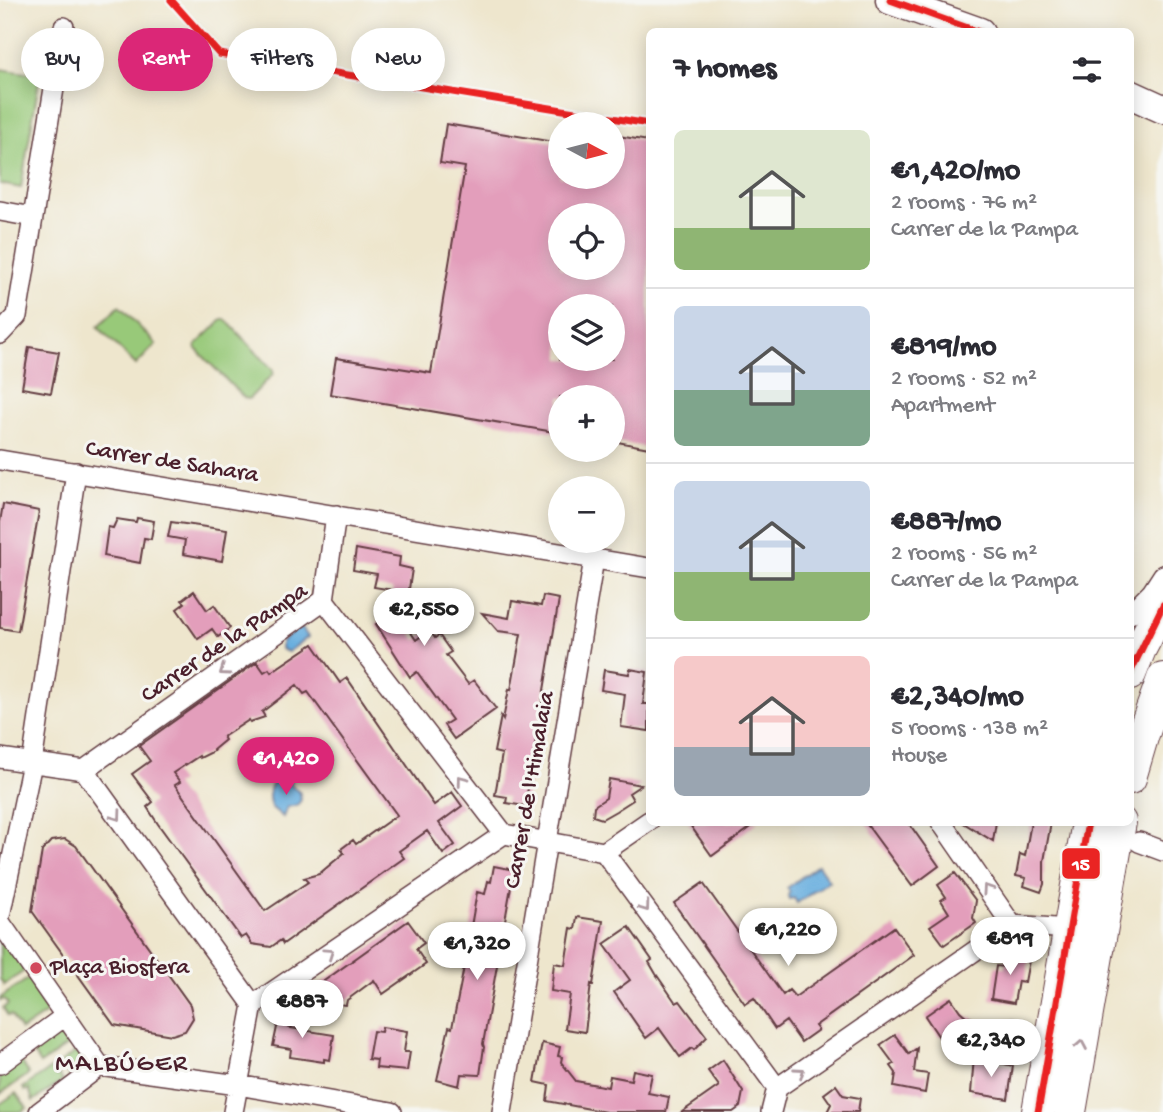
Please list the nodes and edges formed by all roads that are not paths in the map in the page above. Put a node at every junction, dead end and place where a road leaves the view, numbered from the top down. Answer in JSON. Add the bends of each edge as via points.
{"nodes":[{"id":1,"x":890,"y":0,"type":"edge"},
{"id":2,"x":64,"y":27,"type":"dead end"},
{"id":3,"x":969,"y":28,"type":"edge"},
{"id":4,"x":1134,"y":96,"type":"edge"},
{"id":5,"x":1163,"y":109,"type":"edge"},
{"id":6,"x":0,"y":211,"type":"edge"},
{"id":7,"x":33,"y":217,"type":"junction"},
{"id":8,"x":0,"y":334,"type":"edge"},
{"id":9,"x":0,"y":460,"type":"edge"},
{"id":10,"x":76,"y":472,"type":"junction"},
{"id":11,"x":336,"y":516,"type":"junction"},
{"id":12,"x":594,"y":559,"type":"junction"},
{"id":13,"x":646,"y":568,"type":"edge"},
{"id":14,"x":1163,"y":575,"type":"edge"},
{"id":15,"x":324,"y":600,"type":"junction"},
{"id":16,"x":1163,"y":605,"type":"edge"},
{"id":17,"x":1134,"y":610,"type":"edge"},
{"id":18,"x":1134,"y":664,"type":"edge"},
{"id":19,"x":1163,"y":679,"type":"edge"},
{"id":20,"x":0,"y":758,"type":"edge"},
{"id":21,"x":32,"y":763,"type":"junction"},
{"id":22,"x":1134,"y":764,"type":"edge"},
{"id":23,"x":84,"y":770,"type":"junction"},
{"id":24,"x":646,"y":823,"type":"edge"},
{"id":25,"x":945,"y":826,"type":"edge"},
{"id":26,"x":1087,"y":826,"type":"edge"},
{"id":27,"x":1130,"y":832,"type":"edge"},
{"id":28,"x":504,"y":834,"type":"junction"},
{"id":29,"x":547,"y":842,"type":"junction"},
{"id":30,"x":1163,"y":851,"type":"edge"},
{"id":31,"x":604,"y":852,"type":"junction"},
{"id":32,"x":0,"y":916,"type":"edge"},
{"id":33,"x":0,"y":922,"type":"edge"},
{"id":34,"x":1012,"y":925,"type":"junction"},
{"id":35,"x":1069,"y":929,"type":"junction"},
{"id":36,"x":253,"y":1005,"type":"junction"},
{"id":37,"x":65,"y":1016,"type":"junction"},
{"id":38,"x":0,"y":1064,"type":"edge"},
{"id":39,"x":100,"y":1066,"type":"junction"},
{"id":40,"x":238,"y":1085,"type":"junction"},
{"id":41,"x":777,"y":1088,"type":"junction"},
{"id":42,"x":39,"y":1112,"type":"edge"},
{"id":43,"x":233,"y":1112,"type":"edge"},
{"id":44,"x":392,"y":1112,"type":"edge"},
{"id":45,"x":502,"y":1112,"type":"edge"},
{"id":46,"x":771,"y":1112,"type":"edge"},
{"id":47,"x":1038,"y":1112,"type":"edge"},
{"id":48,"x":1070,"y":1112,"type":"edge"}],
"edges":[{"from":1,"to":3,"type":"street"},
{"from":2,"to":7,"type":"street"},
{"from":4,"to":5,"type":"street"},
{"from":6,"to":7,"type":"street"},
{"from":7,"to":8,"type":"street","via":[[17,316]]},
{"from":9,"to":10,"type":"street","name":"Carrer de Sahara"},
{"from":10,"to":11,"type":"street","name":"Carrer de Sahara"},
{"from":10,"to":21,"type":"street"},
{"from":11,"to":12,"type":"street","name":"Carrer de Sahara"},
{"from":11,"to":15,"type":"street"},
{"from":12,"to":13,"type":"street","name":"Carrer de Sahara"},
{"from":12,"to":29,"type":"street","name":"Carrer de l'Himalaia"},
{"from":14,"to":17,"type":"street"},
{"from":15,"to":23,"type":"street","name":"Carrer de la Pampa","one_way":true},
{"from":28,"to":15,"type":"street","name":"Carrer de la Pampa","one_way":true},
{"from":16,"to":18,"type":"main road"},
{"from":19,"to":22,"type":"main road"},
{"from":20,"to":21,"type":"street"},
{"from":21,"to":23,"type":"street"},
{"from":21,"to":32,"type":"street"},
{"from":23,"to":36,"type":"street","one_way":true},
{"from":24,"to":31,"type":"street"},
{"from":34,"to":25,"type":"street","one_way":true},
{"from":26,"to":35,"type":"main road"},
{"from":27,"to":30,"type":"street"},
{"from":48,"to":27,"type":"main road","one_way":true},
{"from":28,"to":29,"type":"street"},
{"from":36,"to":28,"type":"street","one_way":true},
{"from":29,"to":31,"type":"street"},
{"from":29,"to":45,"type":"street","name":"Carrer de l'Himalaia"},
{"from":31,"to":41,"type":"street","one_way":true},
{"from":33,"to":37,"type":"street"},
{"from":34,"to":35,"type":"street"},
{"from":41,"to":34,"type":"street","one_way":true},
{"from":35,"to":47,"type":"main road"},
{"from":36,"to":40,"type":"street"},
{"from":37,"to":38,"type":"street"},
{"from":37,"to":39,"type":"street"},
{"from":39,"to":40,"type":"street"},
{"from":39,"to":42,"type":"street"},
{"from":40,"to":43,"type":"street"},
{"from":40,"to":44,"type":"street"},
{"from":41,"to":46,"type":"street"}]}
